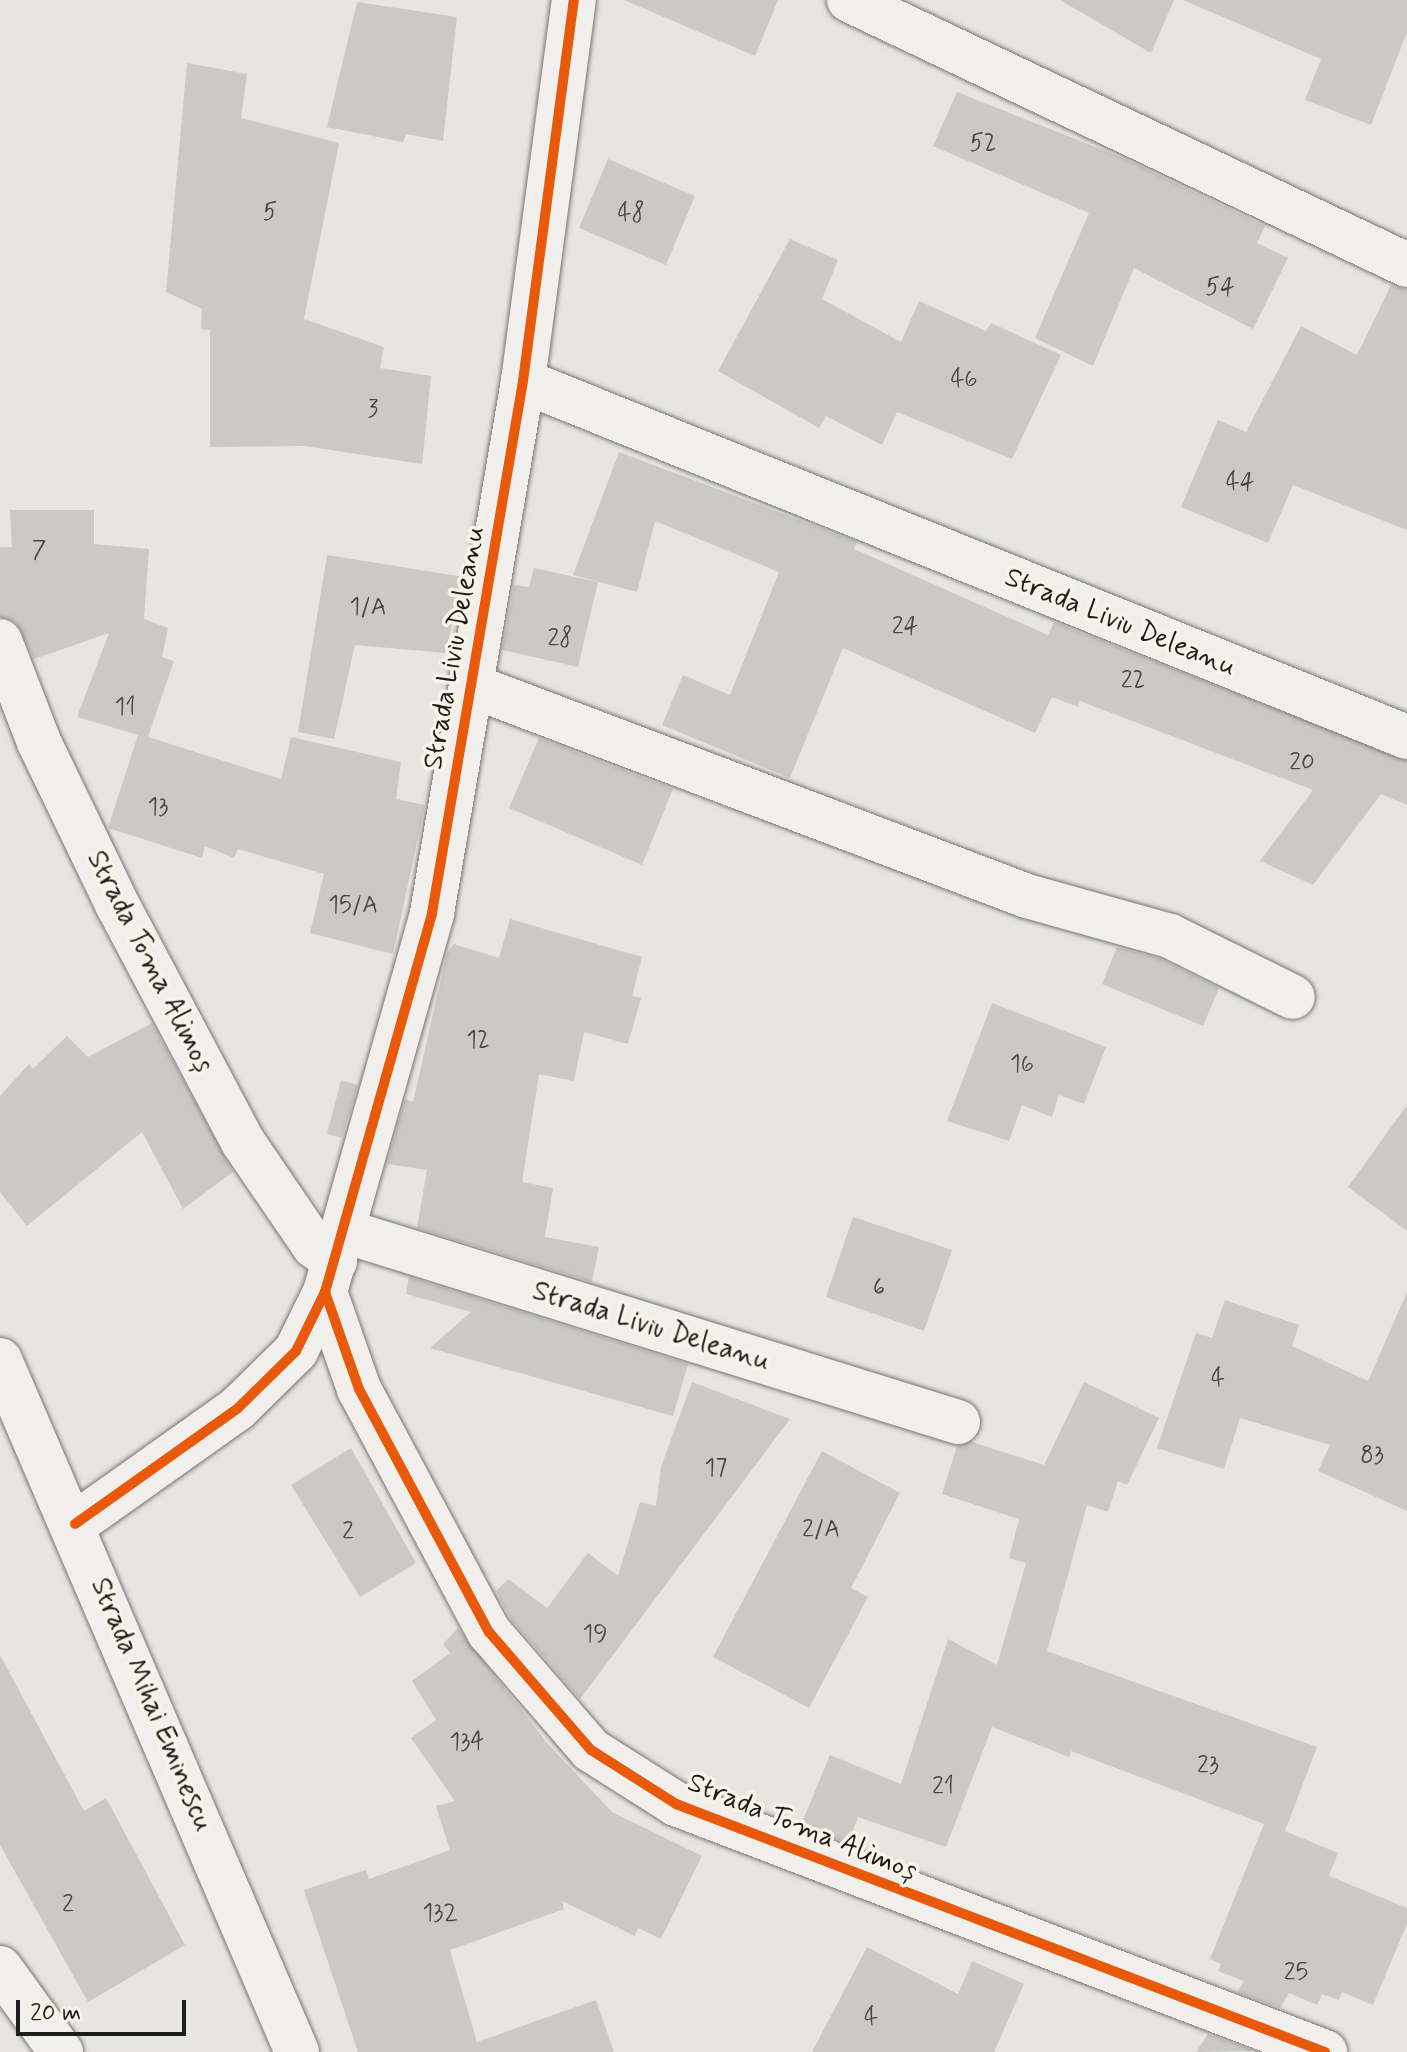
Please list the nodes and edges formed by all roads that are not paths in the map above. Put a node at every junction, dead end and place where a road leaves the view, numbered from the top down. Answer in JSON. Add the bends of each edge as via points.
{"nodes":[{"id":1,"x":574,"y":0,"type":"edge"},
{"id":2,"x":849,"y":0,"type":"edge"},
{"id":3,"x":1407,"y":265,"type":"edge"},
{"id":4,"x":523,"y":381,"type":"junction"},
{"id":5,"x":0,"y":641,"type":"edge"},
{"id":6,"x":475,"y":687,"type":"junction"},
{"id":7,"x":1407,"y":737,"type":"edge"},
{"id":8,"x":1293,"y":997,"type":"dead end"},
{"id":9,"x":335,"y":1261,"type":"junction"},
{"id":10,"x":0,"y":1360,"type":"edge"},
{"id":11,"x":958,"y":1422,"type":"dead end"},
{"id":12,"x":75,"y":1524,"type":"junction"},
{"id":13,"x":0,"y":1968,"type":"edge"},
{"id":14,"x":61,"y":2052,"type":"edge"},
{"id":15,"x":297,"y":2052,"type":"edge"},
{"id":16,"x":1325,"y":2052,"type":"edge"}],
"edges":[{"from":1,"to":4,"type":"street","name":"Strada Liviu Deleanu"},
{"from":2,"to":3,"type":"street"},
{"from":4,"to":6,"type":"street","name":"Strada Liviu Deleanu"},
{"from":4,"to":7,"type":"street","name":"Strada Liviu Deleanu"},
{"from":5,"to":9,"type":"street","name":"Strada Toma Alimoș","via":[[39,742],[118,906],[243,1142],[314,1246]]},
{"from":6,"to":8,"type":"street","name":"Strada Liviu Deleanu","via":[[1027,896],[1170,936]]},
{"from":6,"to":9,"type":"street","name":"Strada Liviu Deleanu","via":[[432,913]]},
{"from":9,"to":11,"type":"street","name":"Strada Liviu Deleanu"},
{"from":9,"to":12,"type":"street","via":[[296,1351],[237,1409]]},
{"from":9,"to":16,"type":"street","name":"Strada Toma Alimoș","via":[[359,1389],[489,1632],[591,1750],[676,1804]]},
{"from":10,"to":12,"type":"street","name":"Strada Mihai Eminescu"},
{"from":12,"to":15,"type":"street","name":"Strada Mihai Eminescu"},
{"from":13,"to":14,"type":"street"}]}
